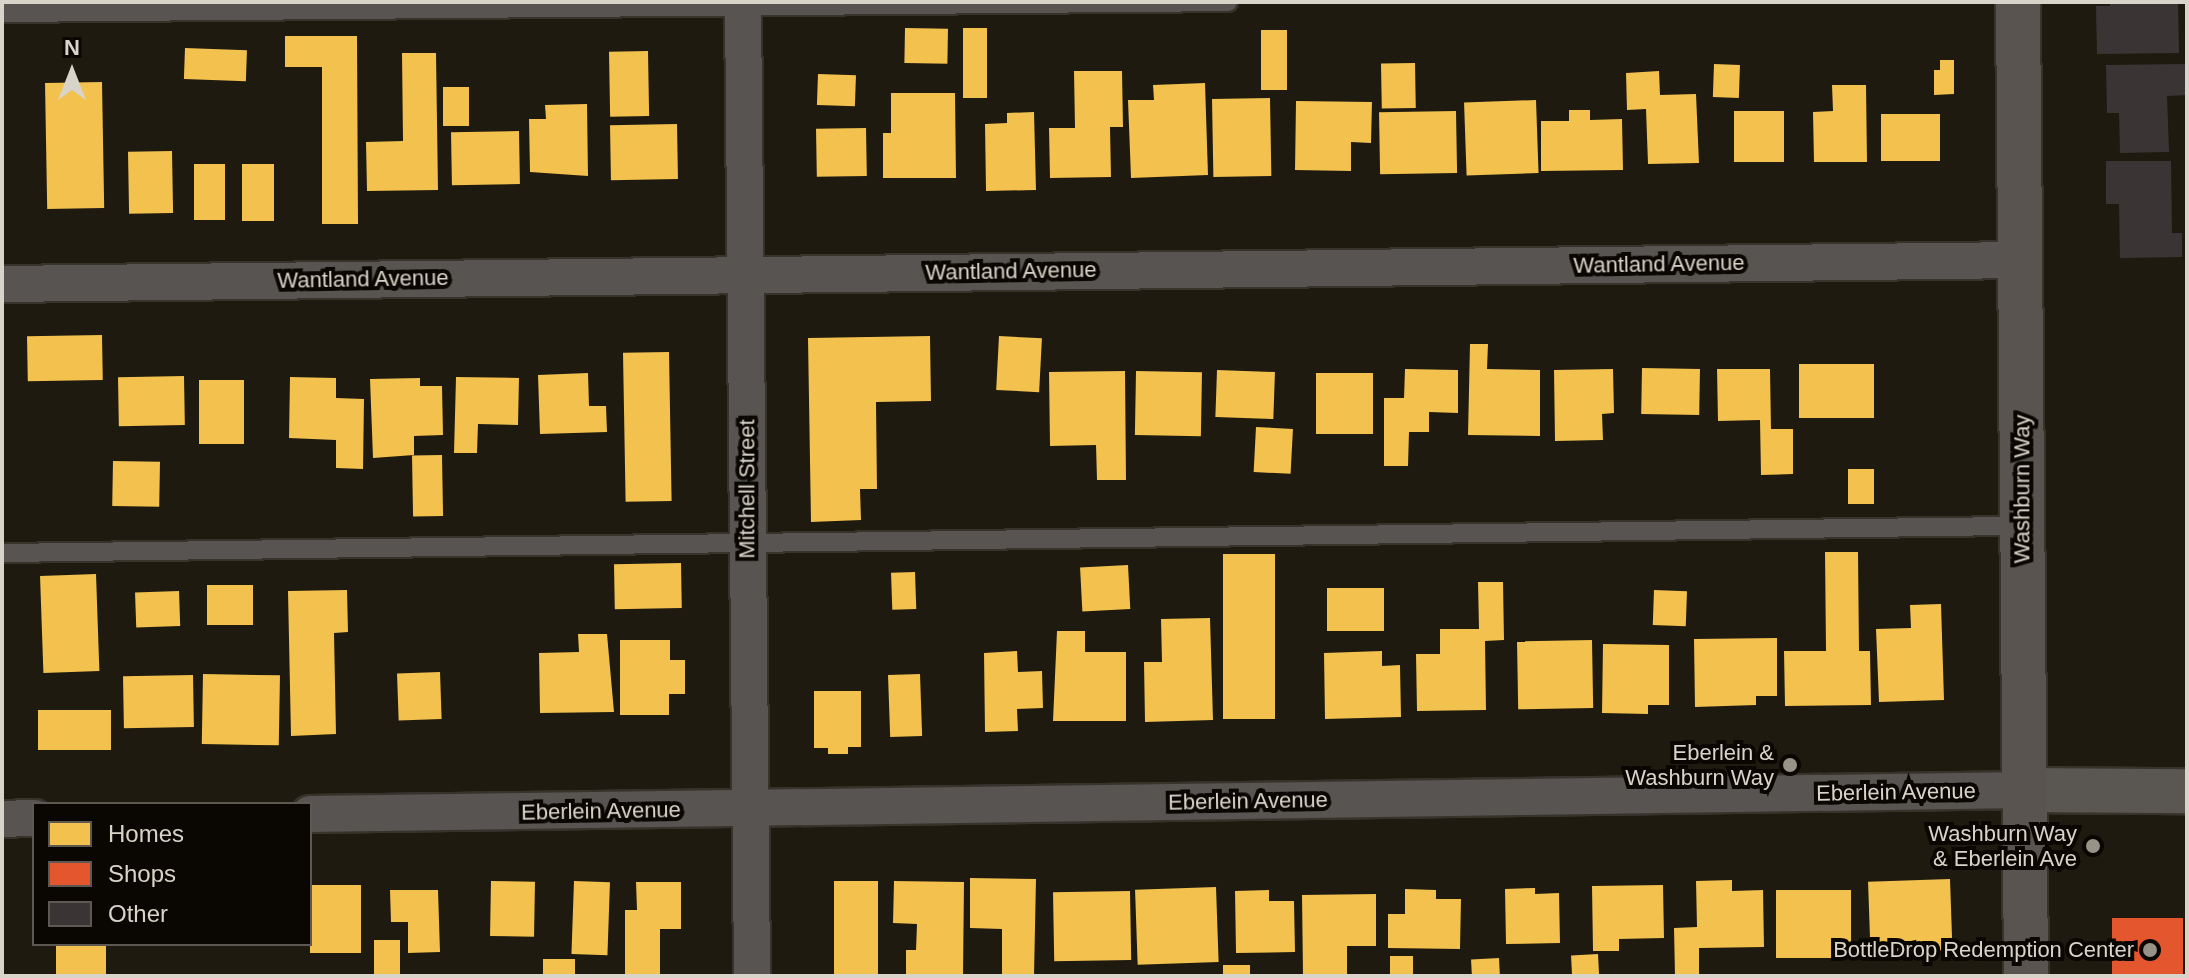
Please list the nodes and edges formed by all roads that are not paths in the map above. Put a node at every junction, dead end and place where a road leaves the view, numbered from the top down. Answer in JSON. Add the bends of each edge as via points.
{"nodes":[{"id":1,"x":1228,"y":2,"type":"edge"},
{"id":2,"x":2018,"y":2,"type":"edge"},
{"id":3,"x":743,"y":4,"type":"edge"},
{"id":4,"x":2,"y":13,"type":"edge"},
{"id":5,"x":2021,"y":260,"type":"junction"},
{"id":6,"x":746,"y":275,"type":"junction"},
{"id":7,"x":2,"y":284,"type":"edge"},
{"id":8,"x":2022,"y":526,"type":"junction"},
{"id":9,"x":747,"y":543,"type":"junction"},
{"id":10,"x":2,"y":553,"type":"edge"},
{"id":11,"x":2025,"y":790,"type":"junction"},
{"id":12,"x":2187,"y":791,"type":"edge"},
{"id":13,"x":749,"y":808,"type":"junction"},
{"id":14,"x":312,"y":814,"type":"edge"},
{"id":15,"x":32,"y":818,"type":"edge"},
{"id":16,"x":2,"y":819,"type":"edge"},
{"id":17,"x":752,"y":976,"type":"edge"},
{"id":18,"x":2026,"y":976,"type":"edge"}],
"edges":[{"from":1,"to":3,"type":"lane"},
{"from":2,"to":5,"type":"main road","name":"Washburn Way"},
{"from":3,"to":4,"type":"lane"},
{"from":3,"to":6,"type":"street","name":"Mitchell Street"},
{"from":5,"to":6,"type":"street","name":"Wantland Avenue"},
{"from":5,"to":8,"type":"main road","name":"Washburn Way"},
{"from":6,"to":7,"type":"street","name":"Wantland Avenue"},
{"from":6,"to":9,"type":"street","name":"Mitchell Street"},
{"from":8,"to":9,"type":"lane"},
{"from":8,"to":11,"type":"main road","name":"Washburn Way"},
{"from":9,"to":10,"type":"lane"},
{"from":9,"to":13,"type":"street","name":"Mitchell Street"},
{"from":11,"to":12,"type":"street","name":"Eberlein Avenue"},
{"from":11,"to":13,"type":"street","name":"Eberlein Avenue"},
{"from":11,"to":18,"type":"main road","name":"Washburn Way"},
{"from":13,"to":14,"type":"street","name":"Eberlein Avenue"},
{"from":13,"to":17,"type":"street","name":"Mitchell Street"},
{"from":15,"to":16,"type":"street"}]}
